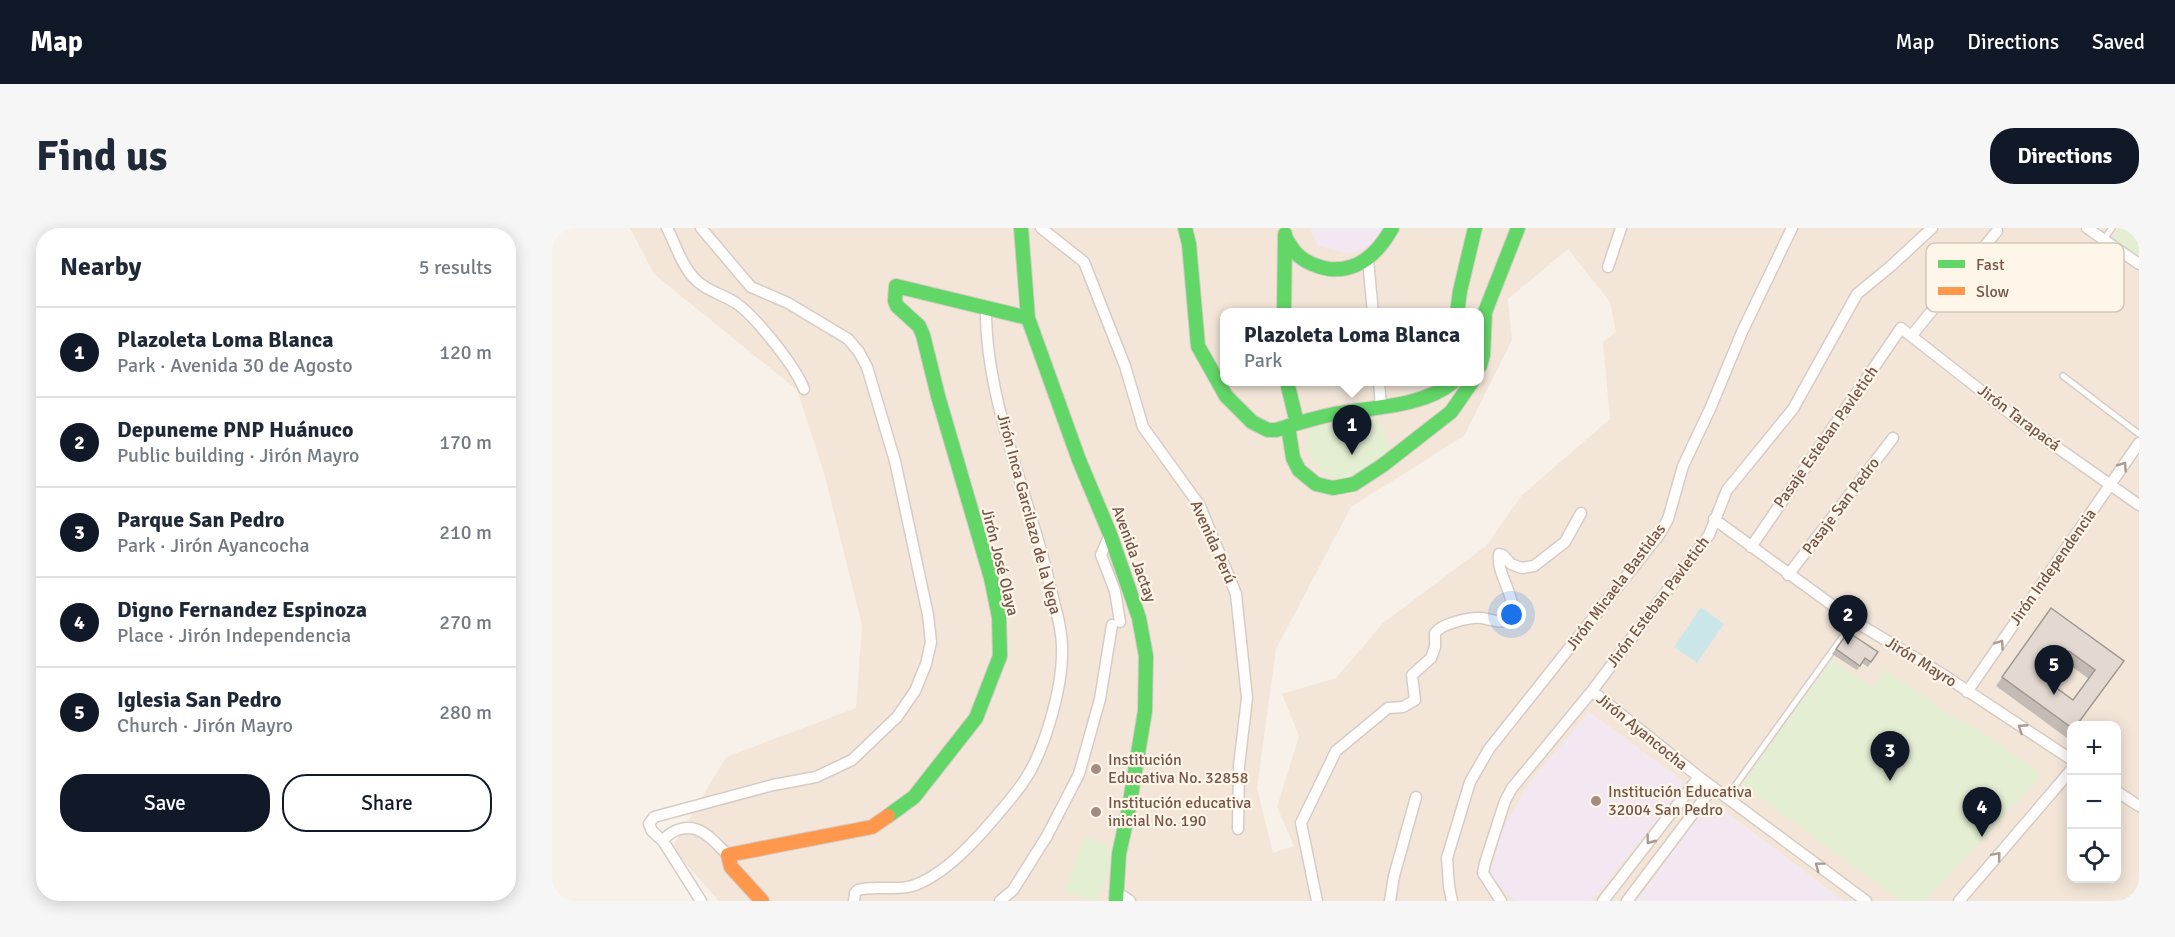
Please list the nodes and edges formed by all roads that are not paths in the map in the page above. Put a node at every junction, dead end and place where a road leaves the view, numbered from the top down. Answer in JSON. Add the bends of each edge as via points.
{"nodes":[{"id":1,"x":667,"y":228,"type":"edge"},
{"id":2,"x":700,"y":228,"type":"edge"},
{"id":3,"x":1022,"y":228,"type":"edge"},
{"id":4,"x":1041,"y":228,"type":"edge"},
{"id":5,"x":1185,"y":228,"type":"edge"},
{"id":6,"x":1392,"y":228,"type":"edge"},
{"id":7,"x":1475,"y":228,"type":"edge"},
{"id":8,"x":1518,"y":228,"type":"edge"},
{"id":9,"x":1621,"y":228,"type":"edge"},
{"id":10,"x":1791,"y":228,"type":"edge"},
{"id":11,"x":1932,"y":228,"type":"edge"},
{"id":12,"x":2087,"y":228,"type":"edge"},
{"id":13,"x":2112,"y":228,"type":"edge"},
{"id":14,"x":1997,"y":231,"type":"dead end"},
{"id":15,"x":1285,"y":232,"type":"edge"},
{"id":16,"x":2104,"y":239,"type":"junction"},
{"id":17,"x":1987,"y":243,"type":"edge"},
{"id":18,"x":2110,"y":243,"type":"edge"},
{"id":19,"x":2124,"y":253,"type":"edge"},
{"id":20,"x":1368,"y":260,"type":"junction"},
{"id":21,"x":2139,"y":264,"type":"edge"},
{"id":22,"x":1608,"y":267,"type":"dead end"},
{"id":23,"x":986,"y":308,"type":"junction"},
{"id":24,"x":1284,"y":308,"type":"edge"},
{"id":25,"x":1373,"y":308,"type":"edge"},
{"id":26,"x":1457,"y":308,"type":"edge"},
{"id":27,"x":1931,"y":312,"type":"edge"},
{"id":28,"x":1028,"y":318,"type":"junction"},
{"id":29,"x":1901,"y":328,"type":"joint"},
{"id":30,"x":1484,"y":334,"type":"edge"},
{"id":31,"x":1912,"y":335,"type":"junction"},
{"id":32,"x":2063,"y":376,"type":"dead end"},
{"id":33,"x":1288,"y":386,"type":"edge"},
{"id":34,"x":1379,"y":386,"type":"edge"},
{"id":35,"x":1450,"y":386,"type":"edge"},
{"id":36,"x":1469,"y":386,"type":"edge"},
{"id":37,"x":804,"y":388,"type":"dead end"},
{"id":38,"x":1381,"y":407,"type":"junction"},
{"id":39,"x":1293,"y":424,"type":"junction"},
{"id":40,"x":2139,"y":434,"type":"edge"},
{"id":41,"x":1893,"y":438,"type":"dead end"},
{"id":42,"x":2139,"y":443,"type":"edge"},
{"id":43,"x":2110,"y":484,"type":"junction"},
{"id":44,"x":2139,"y":505,"type":"edge"},
{"id":45,"x":1581,"y":513,"type":"dead end"},
{"id":46,"x":1714,"y":519,"type":"junction"},
{"id":47,"x":1110,"y":534,"type":"junction"},
{"id":48,"x":1751,"y":547,"type":"junction"},
{"id":49,"x":1788,"y":575,"type":"junction"},
{"id":50,"x":1854,"y":621,"type":"junction"},
{"id":51,"x":1592,"y":692,"type":"junction"},
{"id":52,"x":1967,"y":692,"type":"junction"},
{"id":53,"x":2067,"y":757,"type":"edge"},
{"id":54,"x":2067,"y":775,"type":"edge"},
{"id":55,"x":1699,"y":777,"type":"junction"},
{"id":56,"x":1713,"y":787,"type":"junction"},
{"id":57,"x":2121,"y":794,"type":"edge"},
{"id":58,"x":1416,"y":796,"type":"dead end"},
{"id":59,"x":1727,"y":797,"type":"junction"},
{"id":60,"x":2139,"y":806,"type":"edge"},
{"id":61,"x":1238,"y":829,"type":"dead end"},
{"id":62,"x":663,"y":841,"type":"junction"},
{"id":63,"x":728,"y":855,"type":"junction"},
{"id":64,"x":1116,"y":896,"type":"edge"},
{"id":65,"x":701,"y":901,"type":"edge"},
{"id":66,"x":762,"y":901,"type":"edge"},
{"id":67,"x":854,"y":901,"type":"edge"},
{"id":68,"x":1000,"y":901,"type":"edge"},
{"id":69,"x":1130,"y":901,"type":"edge"},
{"id":70,"x":1317,"y":901,"type":"edge"},
{"id":71,"x":1390,"y":901,"type":"edge"},
{"id":72,"x":1452,"y":901,"type":"edge"},
{"id":73,"x":1501,"y":901,"type":"edge"},
{"id":74,"x":1604,"y":901,"type":"edge"},
{"id":75,"x":1627,"y":901,"type":"edge"},
{"id":76,"x":1866,"y":901,"type":"edge"},
{"id":77,"x":1959,"y":901,"type":"edge"}],
"edges":[{"from":1,"to":37,"type":"street","via":[[692,276],[736,303],[756,323],[784,354]]},
{"from":2,"to":62,"type":"street","via":[[751,287],[788,303],[848,339],[859,352],[867,367],[894,461],[931,642],[915,691],[897,717],[852,760],[816,777],[654,817],[649,824]]},
{"from":3,"to":28,"type":"street","name":"Avenida Jactay"},
{"from":4,"to":61,"type":"street","name":"Avenida Perú","via":[[1084,262],[1125,366],[1143,427],[1200,506],[1236,594],[1247,698],[1239,766]]},
{"from":5,"to":39,"type":"street","via":[[1198,346],[1211,372],[1226,396],[1252,422],[1268,430]]},
{"from":6,"to":20,"type":"street"},
{"from":7,"to":26,"type":"street"},
{"from":8,"to":30,"type":"street","via":[[1485,312]]},
{"from":9,"to":22,"type":"street"},
{"from":10,"to":72,"type":"street","name":"Jirón Micaela Bastidas","via":[[1683,466],[1668,519],[1659,535],[1489,749],[1470,782],[1447,858]]},
{"from":11,"to":46,"type":"street","name":"Jirón Esteban Pavletich","via":[[1857,294],[1793,409],[1727,490]]},
{"from":12,"to":16,"type":"street"},
{"from":13,"to":16,"type":"lane"},
{"from":14,"to":17,"type":"street"},
{"from":15,"to":20,"type":"street","via":[[1300,258],[1313,266],[1351,267]]},
{"from":15,"to":24,"type":"street"},
{"from":16,"to":18,"type":"street"},
{"from":19,"to":21,"type":"street"},
{"from":20,"to":25,"type":"street"},
{"from":23,"to":28,"type":"street"},
{"from":23,"to":63,"type":"street","name":"Jirón José Olaya","via":[[896,286],[897,306],[919,326],[923,335],[999,617],[1000,656],[976,718],[914,797],[872,827]]},
{"from":23,"to":67,"type":"street","name":"Jirón Inca Garcilazo de la Vega","via":[[987,345],[1000,406],[1057,614],[1062,652],[1051,722],[1027,777],[986,828],[955,857],[934,876],[911,886],[858,890]]},
{"from":27,"to":31,"type":"street"},
{"from":28,"to":47,"type":"street","name":"Avenida Jactay"},
{"from":29,"to":31,"type":"street","name":"Jirón Tarapacá"},
{"from":29,"to":48,"type":"street","name":"Pasaje Esteban Pavletich"},
{"from":31,"to":43,"type":"street","name":"Jirón Tarapacá","via":[[2021,422]]},
{"from":32,"to":40,"type":"lane"},
{"from":33,"to":39,"type":"street"},
{"from":34,"to":38,"type":"street"},
{"from":35,"to":38,"type":"street","via":[[1441,392]]},
{"from":36,"to":39,"type":"street","via":[[1451,412],[1354,484],[1333,488],[1316,484],[1299,470],[1293,458]]},
{"from":38,"to":39,"type":"street"},
{"from":41,"to":49,"type":"street","name":"Pasaje San Pedro"},
{"from":43,"to":42,"type":"street","name":"Jirón Independencia","one_way":true},
{"from":43,"to":44,"type":"street","name":"Jirón Tarapacá"},
{"from":52,"to":43,"type":"street","name":"Jirón Independencia","one_way":true},
{"from":45,"to":70,"type":"street","via":[[1565,542],[1534,567],[1511,564],[1499,554],[1511,599],[1510,620],[1477,618],[1441,626],[1435,633],[1431,658],[1412,675],[1416,700],[1403,707],[1388,708],[1336,751],[1301,823]]},
{"from":46,"to":48,"type":"street","name":"Jirón Mayro"},
{"from":46,"to":51,"type":"street","name":"Jirón Esteban Pavletich","via":[[1709,535]]},
{"from":47,"to":64,"type":"street","name":"Avenida Jactay","via":[[1139,618],[1146,656],[1145,711],[1119,854]]},
{"from":47,"to":68,"type":"street","via":[[1101,555],[1115,591],[1116,624],[1078,774],[1047,836],[1013,890]]},
{"from":48,"to":49,"type":"street","name":"Jirón Mayro"},
{"from":49,"to":50,"type":"street","name":"Jirón Mayro"},
{"from":50,"to":52,"type":"street","name":"Jirón Mayro"},
{"from":50,"to":59,"type":"lane"},
{"from":51,"to":55,"type":"street","name":"Jirón Ayancocha"},
{"from":51,"to":73,"type":"street","name":"Jirón Esteban Pavletich","via":[[1505,801],[1484,873]]},
{"from":53,"to":52,"type":"street","name":"Jirón Mayro","one_way":true},
{"from":77,"to":54,"type":"street","one_way":true},
{"from":55,"to":56,"type":"street","name":"Jirón Ayancocha"},
{"from":55,"to":74,"type":"street","one_way":true},
{"from":56,"to":59,"type":"street","name":"Jirón Ayancocha"},
{"from":56,"to":75,"type":"street"},
{"from":57,"to":60,"type":"street"},
{"from":58,"to":71,"type":"street"},
{"from":76,"to":59,"type":"street","name":"Jirón Ayancocha","one_way":true},
{"from":62,"to":63,"type":"street","via":[[675,830],[694,829]]},
{"from":62,"to":65,"type":"street"},
{"from":63,"to":66,"type":"street","via":[[731,867]]},
{"from":64,"to":69,"type":"street"}]}
